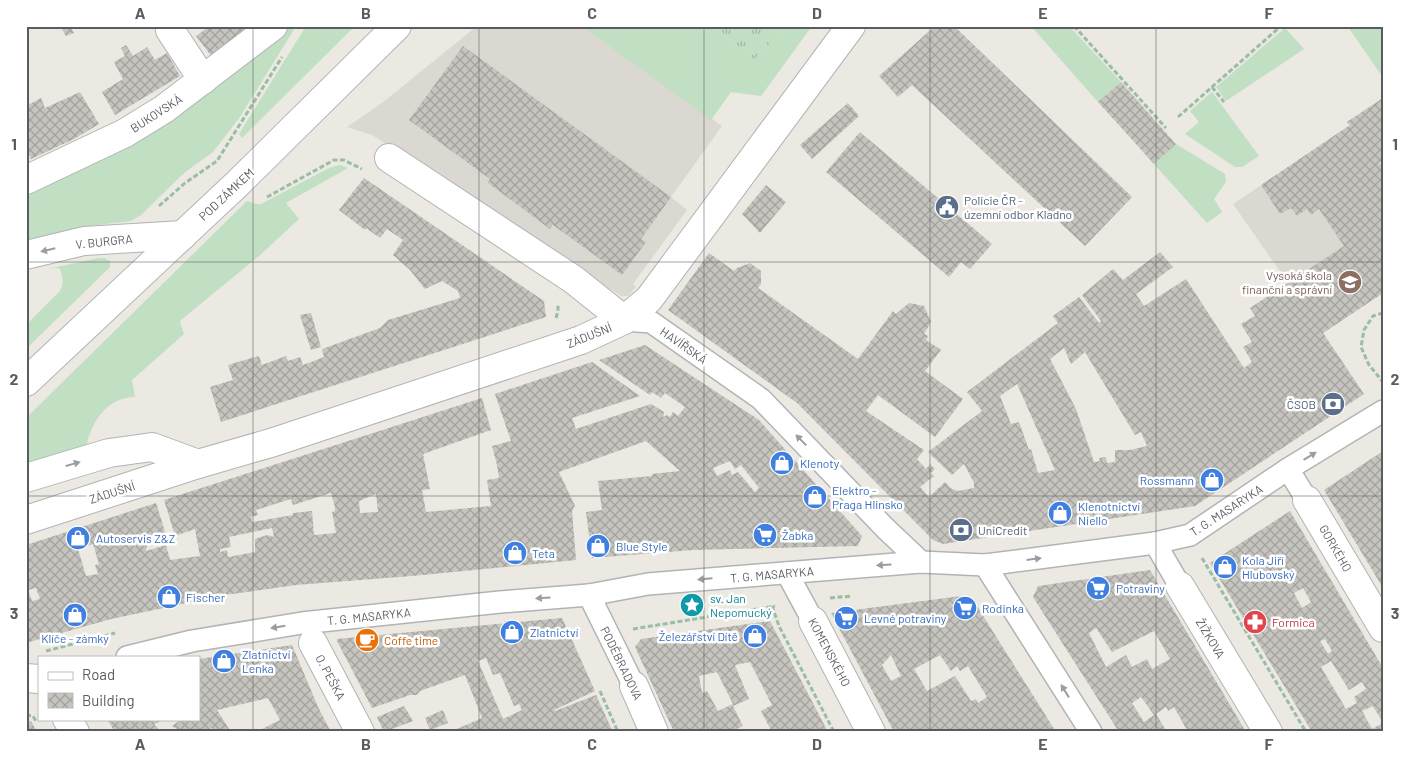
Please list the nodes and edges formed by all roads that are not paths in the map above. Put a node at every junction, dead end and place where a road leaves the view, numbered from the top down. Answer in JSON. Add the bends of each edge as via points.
{"nodes":[{"id":1,"x":273,"y":26,"type":"edge"},
{"id":2,"x":397,"y":26,"type":"edge"},
{"id":3,"x":851,"y":26,"type":"edge"},
{"id":4,"x":170,"y":30,"type":"dead end"},
{"id":5,"x":203,"y":80,"type":"junction"},
{"id":6,"x":379,"y":166,"type":"road end"},
{"id":7,"x":26,"y":180,"type":"edge"},
{"id":8,"x":183,"y":235,"type":"junction"},
{"id":9,"x":26,"y":255,"type":"edge"},
{"id":10,"x":624,"y":320,"type":"junction"},
{"id":11,"x":52,"y":359,"type":"junction"},
{"id":12,"x":26,"y":382,"type":"edge"},
{"id":13,"x":26,"y":387,"type":"edge"},
{"id":14,"x":1383,"y":411,"type":"edge"},
{"id":15,"x":198,"y":464,"type":"junction"},
{"id":16,"x":1288,"y":469,"type":"junction"},
{"id":17,"x":26,"y":478,"type":"edge"},
{"id":18,"x":1308,"y":500,"type":"joint"},
{"id":19,"x":26,"y":520,"type":"edge"},
{"id":20,"x":1155,"y":543,"type":"junction"},
{"id":21,"x":921,"y":562,"type":"junction"},
{"id":22,"x":985,"y":565,"type":"junction"},
{"id":23,"x":787,"y":573,"type":"junction"},
{"id":24,"x":1180,"y":586,"type":"joint"},
{"id":25,"x":589,"y":595,"type":"junction"},
{"id":26,"x":813,"y":621,"type":"joint"},
{"id":27,"x":1383,"y":628,"type":"edge"},
{"id":28,"x":308,"y":633,"type":"junction"},
{"id":29,"x":131,"y":656,"type":"edge"},
{"id":30,"x":634,"y":686,"type":"joint"},
{"id":31,"x":68,"y":720,"type":"edge"},
{"id":32,"x":75,"y":732,"type":"edge"},
{"id":33,"x":360,"y":732,"type":"edge"},
{"id":34,"x":654,"y":732,"type":"edge"},
{"id":35,"x":871,"y":732,"type":"edge"},
{"id":36,"x":1091,"y":732,"type":"edge"},
{"id":37,"x":1268,"y":732,"type":"edge"}],
"edges":[{"from":1,"to":5,"type":"street","name":"BUKOVSKÁ"},
{"from":2,"to":8,"type":"street","name":"POD ZÁMKEM"},
{"from":3,"to":10,"type":"street","name":"ZÁDUŠNÍ","via":[[649,299]]},
{"from":4,"to":5,"type":"street"},
{"from":5,"to":7,"type":"street","name":"BUKOVSKÁ","via":[[125,133]]},
{"from":6,"to":10,"type":"street","via":[[574,280]]},
{"from":8,"to":9,"type":"street","name":"V. BURGRA","one_way":true,"via":[[84,241]]},
{"from":8,"to":11,"type":"street","name":"POD ZÁMKEM"},
{"from":10,"to":15,"type":"street","name":"ZÁDUŠNÍ","via":[[581,340],[464,380]]},
{"from":21,"to":10,"type":"street","name":"HAVÍŘSKÁ","one_way":true,"via":[[761,399],[650,322]]},
{"from":11,"to":12,"type":"street"},
{"from":11,"to":13,"type":"street"},
{"from":16,"to":14,"type":"street","name":"T. G. MASARYKA","one_way":true},
{"from":17,"to":15,"type":"street","one_way":true,"via":[[109,453],[152,447]]},
{"from":15,"to":19,"type":"street","name":"ZÁDUŠNÍ"},
{"from":16,"to":18,"type":"street","name":"GORKÉHO"},
{"from":16,"to":20,"type":"street","name":"T. G. MASARYKA","via":[[1190,535]]},
{"from":18,"to":27,"type":"street","name":"GORKÉHO"},
{"from":22,"to":20,"type":"street","name":"T. G. MASARYKA","one_way":true},
{"from":20,"to":24,"type":"street","name":"ŽIŽKOVA"},
{"from":21,"to":22,"type":"street","name":"T. G. MASARYKA"},
{"from":21,"to":23,"type":"street","name":"T. G. MASARYKA","one_way":true},
{"from":36,"to":22,"type":"street","one_way":true},
{"from":23,"to":25,"type":"street","name":"T. G. MASARYKA","one_way":true,"via":[[648,584]]},
{"from":23,"to":26,"type":"street","name":"KOMENSKÉHO"},
{"from":24,"to":37,"type":"street","name":"ŽIŽKOVA"},
{"from":25,"to":28,"type":"street","name":"T. G. MASARYKA","one_way":true,"via":[[500,602]]},
{"from":25,"to":30,"type":"street","name":"PODĚBRADOVA"},
{"from":26,"to":35,"type":"street","name":"KOMENSKÉHO"},
{"from":28,"to":29,"type":"street","name":"T. G. MASARYKA","one_way":true,"via":[[192,641]]},
{"from":28,"to":33,"type":"street","name":"O. PEŠKA"},
{"from":30,"to":34,"type":"street","name":"PODĚBRADOVA"},
{"from":31,"to":32,"type":"street"}]}
